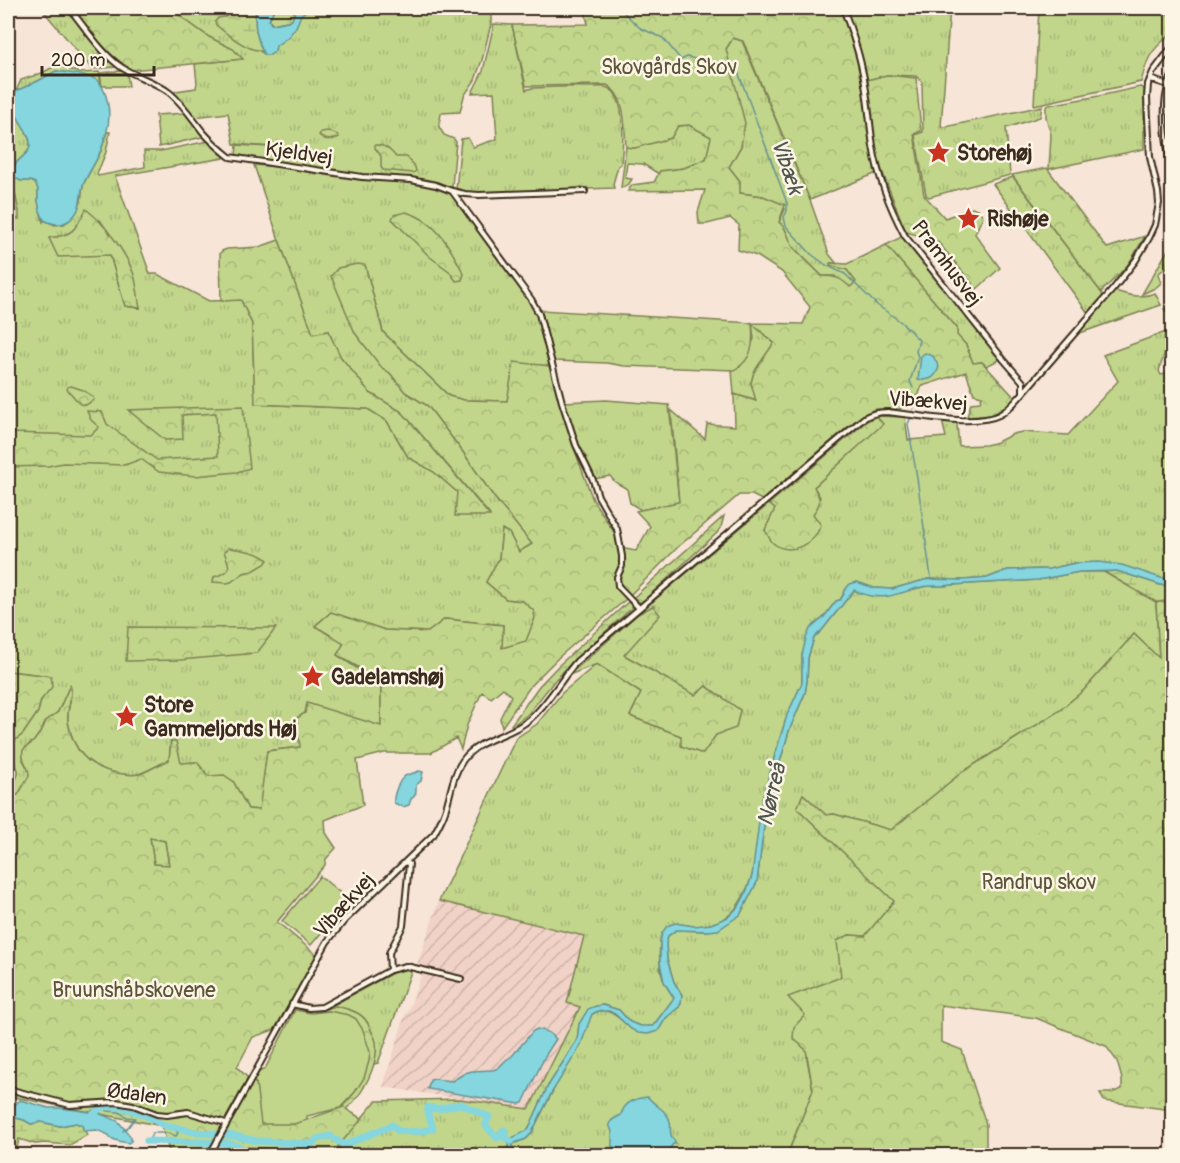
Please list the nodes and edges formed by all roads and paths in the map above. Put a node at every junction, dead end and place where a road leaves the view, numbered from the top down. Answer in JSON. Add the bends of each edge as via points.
{"nodes":[{"id":1,"x":69,"y":8,"type":"edge"},
{"id":2,"x":843,"y":8,"type":"edge"},
{"id":3,"x":1172,"y":49,"type":"edge"},
{"id":4,"x":1173,"y":76,"type":"edge"},
{"id":5,"x":1150,"y":79,"type":"junction"},
{"id":6,"x":1168,"y":85,"type":"junction"},
{"id":7,"x":1172,"y":172,"type":"edge"},
{"id":8,"x":452,"y":191,"type":"junction"},
{"id":9,"x":585,"y":191,"type":"dead end"},
{"id":10,"x":1033,"y":381,"type":"junction"},
{"id":11,"x":1023,"y":382,"type":"junction"},
{"id":12,"x":1023,"y":393,"type":"junction"},
{"id":13,"x":639,"y":608,"type":"junction"},
{"id":14,"x":406,"y":862,"type":"junction"},
{"id":15,"x":390,"y":970,"type":"junction"},
{"id":16,"x":461,"y":979,"type":"dead end"},
{"id":17,"x":292,"y":1004,"type":"junction"},
{"id":18,"x":8,"y":1089,"type":"edge"},
{"id":19,"x":226,"y":1123,"type":"junction"},
{"id":20,"x":209,"y":1155,"type":"edge"}],
"edges":[{"from":1,"to":8,"type":"street","name":"Kjeldvej","via":[[108,56],[132,74],[168,91],[230,157],[362,177],[411,180]]},
{"from":2,"to":11,"type":"street","name":"Pramhusvej","via":[[862,68],[873,148],[893,214],[905,237]]},
{"from":3,"to":5,"type":"street","name":"Vibækvej","via":[[1158,63]]},
{"from":4,"to":6,"type":"street"},
{"from":5,"to":6,"type":"street"},
{"from":5,"to":10,"type":"street","name":"Vibækvej","via":[[1150,157],[1159,203],[1155,225],[1136,260]]},
{"from":6,"to":7,"type":"street","via":[[1165,113]]},
{"from":8,"to":9,"type":"street","name":"Kjeldvej","via":[[478,195]]},
{"from":8,"to":13,"type":"street","via":[[539,314],[576,445],[617,529],[622,556],[618,586]]},
{"from":10,"to":11,"type":"street"},
{"from":10,"to":12,"type":"street","name":"Vibækvej"},
{"from":11,"to":12,"type":"street"},
{"from":12,"to":13,"type":"street","name":"Vibækvej","via":[[1012,406],[986,419],[970,421],[888,411],[871,414]]},
{"from":13,"to":14,"type":"street","name":"Vibækvej","via":[[577,661],[529,720],[469,754],[457,771],[442,821]]},
{"from":14,"to":15,"type":"street","name":"Vibækvej","via":[[409,864],[404,926],[390,953]]},
{"from":14,"to":17,"type":"street","name":"Vibækvej","via":[[327,942]]},
{"from":15,"to":16,"type":"street","via":[[406,966]]},
{"from":15,"to":17,"type":"street","via":[[322,1007]]},
{"from":17,"to":19,"type":"street","name":"Vibækvej"},
{"from":18,"to":19,"type":"street","name":"Ødalen","via":[[70,1105],[116,1102],[157,1114],[188,1112]]},
{"from":19,"to":20,"type":"street","name":"Vibækvej"}]}
